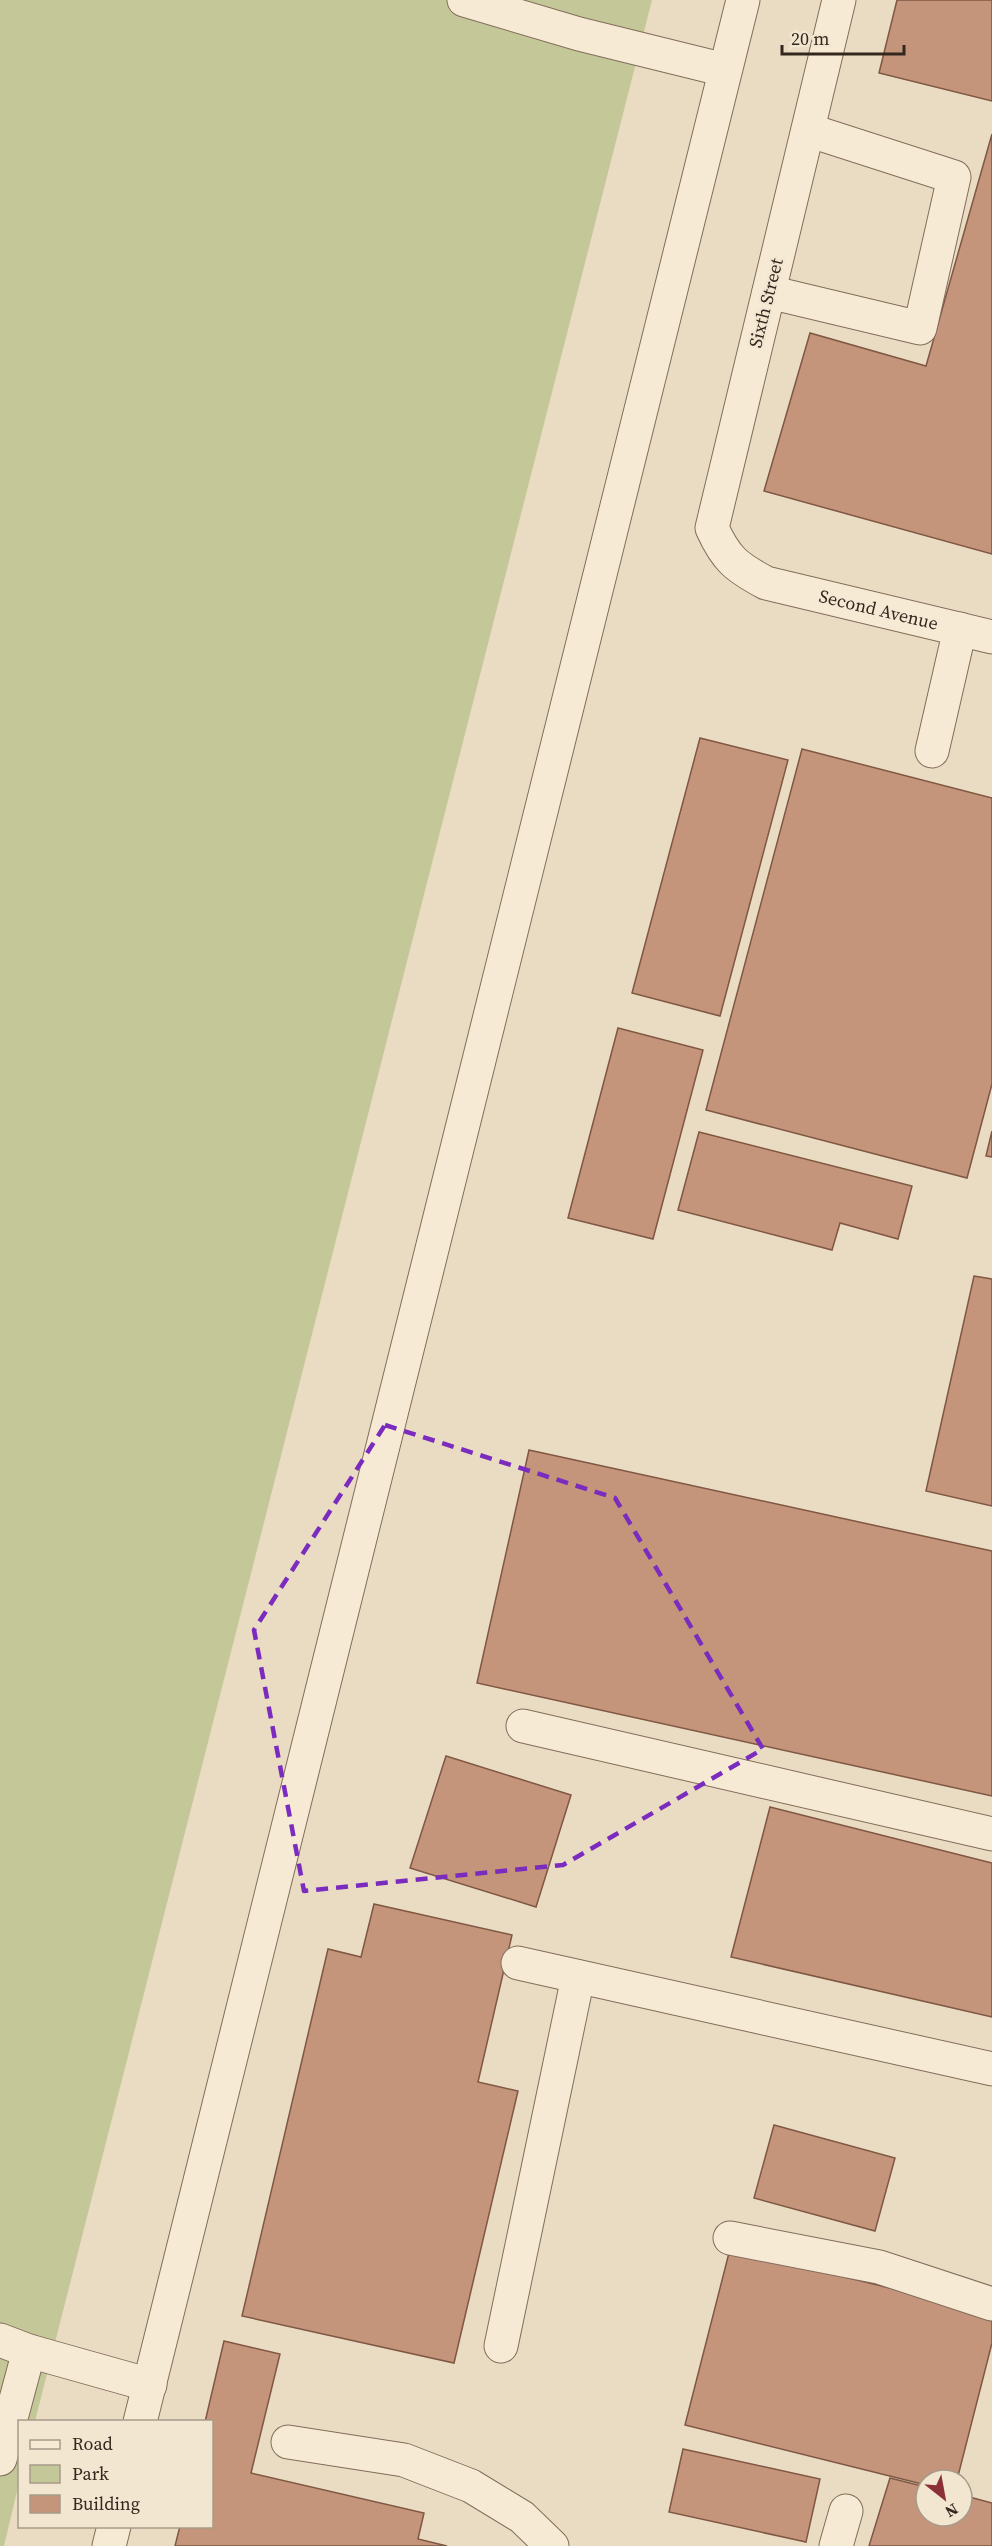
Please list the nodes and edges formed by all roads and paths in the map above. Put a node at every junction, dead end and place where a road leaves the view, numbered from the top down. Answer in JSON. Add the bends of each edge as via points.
{"nodes":[{"id":1,"x":464,"y":0,"type":"edge"},
{"id":2,"x":742,"y":0,"type":"edge"},
{"id":3,"x":839,"y":0,"type":"edge"},
{"id":4,"x":725,"y":70,"type":"junction"},
{"id":5,"x":808,"y":130,"type":"junction"},
{"id":6,"x":769,"y":292,"type":"junction"},
{"id":7,"x":766,"y":583,"type":"joint"},
{"id":8,"x":960,"y":629,"type":"junction"},
{"id":9,"x":992,"y":637,"type":"edge"},
{"id":10,"x":932,"y":751,"type":"dead end"},
{"id":11,"x":523,"y":1726,"type":"dead end"},
{"id":12,"x":992,"y":1834,"type":"edge"},
{"id":13,"x":518,"y":1963,"type":"dead end"},
{"id":14,"x":578,"y":1977,"type":"junction"},
{"id":15,"x":992,"y":2069,"type":"edge"},
{"id":16,"x":730,"y":2238,"type":"dead end"},
{"id":17,"x":992,"y":2304,"type":"edge"},
{"id":18,"x":14,"y":2345,"type":"edge"},
{"id":19,"x":501,"y":2346,"type":"dead end"},
{"id":20,"x":150,"y":2385,"type":"junction"},
{"id":21,"x":140,"y":2420,"type":"edge"},
{"id":22,"x":288,"y":2442,"type":"dead end"},
{"id":23,"x":0,"y":2459,"type":"edge"},
{"id":24,"x":846,"y":2511,"type":"dead end"},
{"id":25,"x":114,"y":2528,"type":"edge"},
{"id":26,"x":109,"y":2546,"type":"edge"},
{"id":27,"x":552,"y":2546,"type":"edge"},
{"id":28,"x":836,"y":2546,"type":"edge"}],
"edges":[{"from":1,"to":4,"type":"street","via":[[579,34]]},
{"from":2,"to":4,"type":"street"},
{"from":3,"to":5,"type":"street","name":"Sixth Street"},
{"from":4,"to":20,"type":"street"},
{"from":5,"to":6,"type":"street","name":"Sixth Street"},
{"from":5,"to":6,"type":"street","via":[[954,177],[920,328]]},
{"from":6,"to":7,"type":"street","name":"Sixth Street","via":[[712,528],[723,551],[743,571]]},
{"from":7,"to":8,"type":"street","name":"Second Avenue"},
{"from":8,"to":9,"type":"street","name":"Second Avenue"},
{"from":8,"to":10,"type":"street"},
{"from":11,"to":12,"type":"street"},
{"from":13,"to":14,"type":"street"},
{"from":14,"to":15,"type":"street"},
{"from":14,"to":19,"type":"street"},
{"from":16,"to":17,"type":"street","via":[[879,2267]]},
{"from":18,"to":20,"type":"street"},
{"from":18,"to":23,"type":"street"},
{"from":20,"to":21,"type":"street"},
{"from":22,"to":27,"type":"street","via":[[404,2460],[471,2486],[522,2517]]},
{"from":24,"to":28,"type":"street"},
{"from":25,"to":26,"type":"street"}]}
